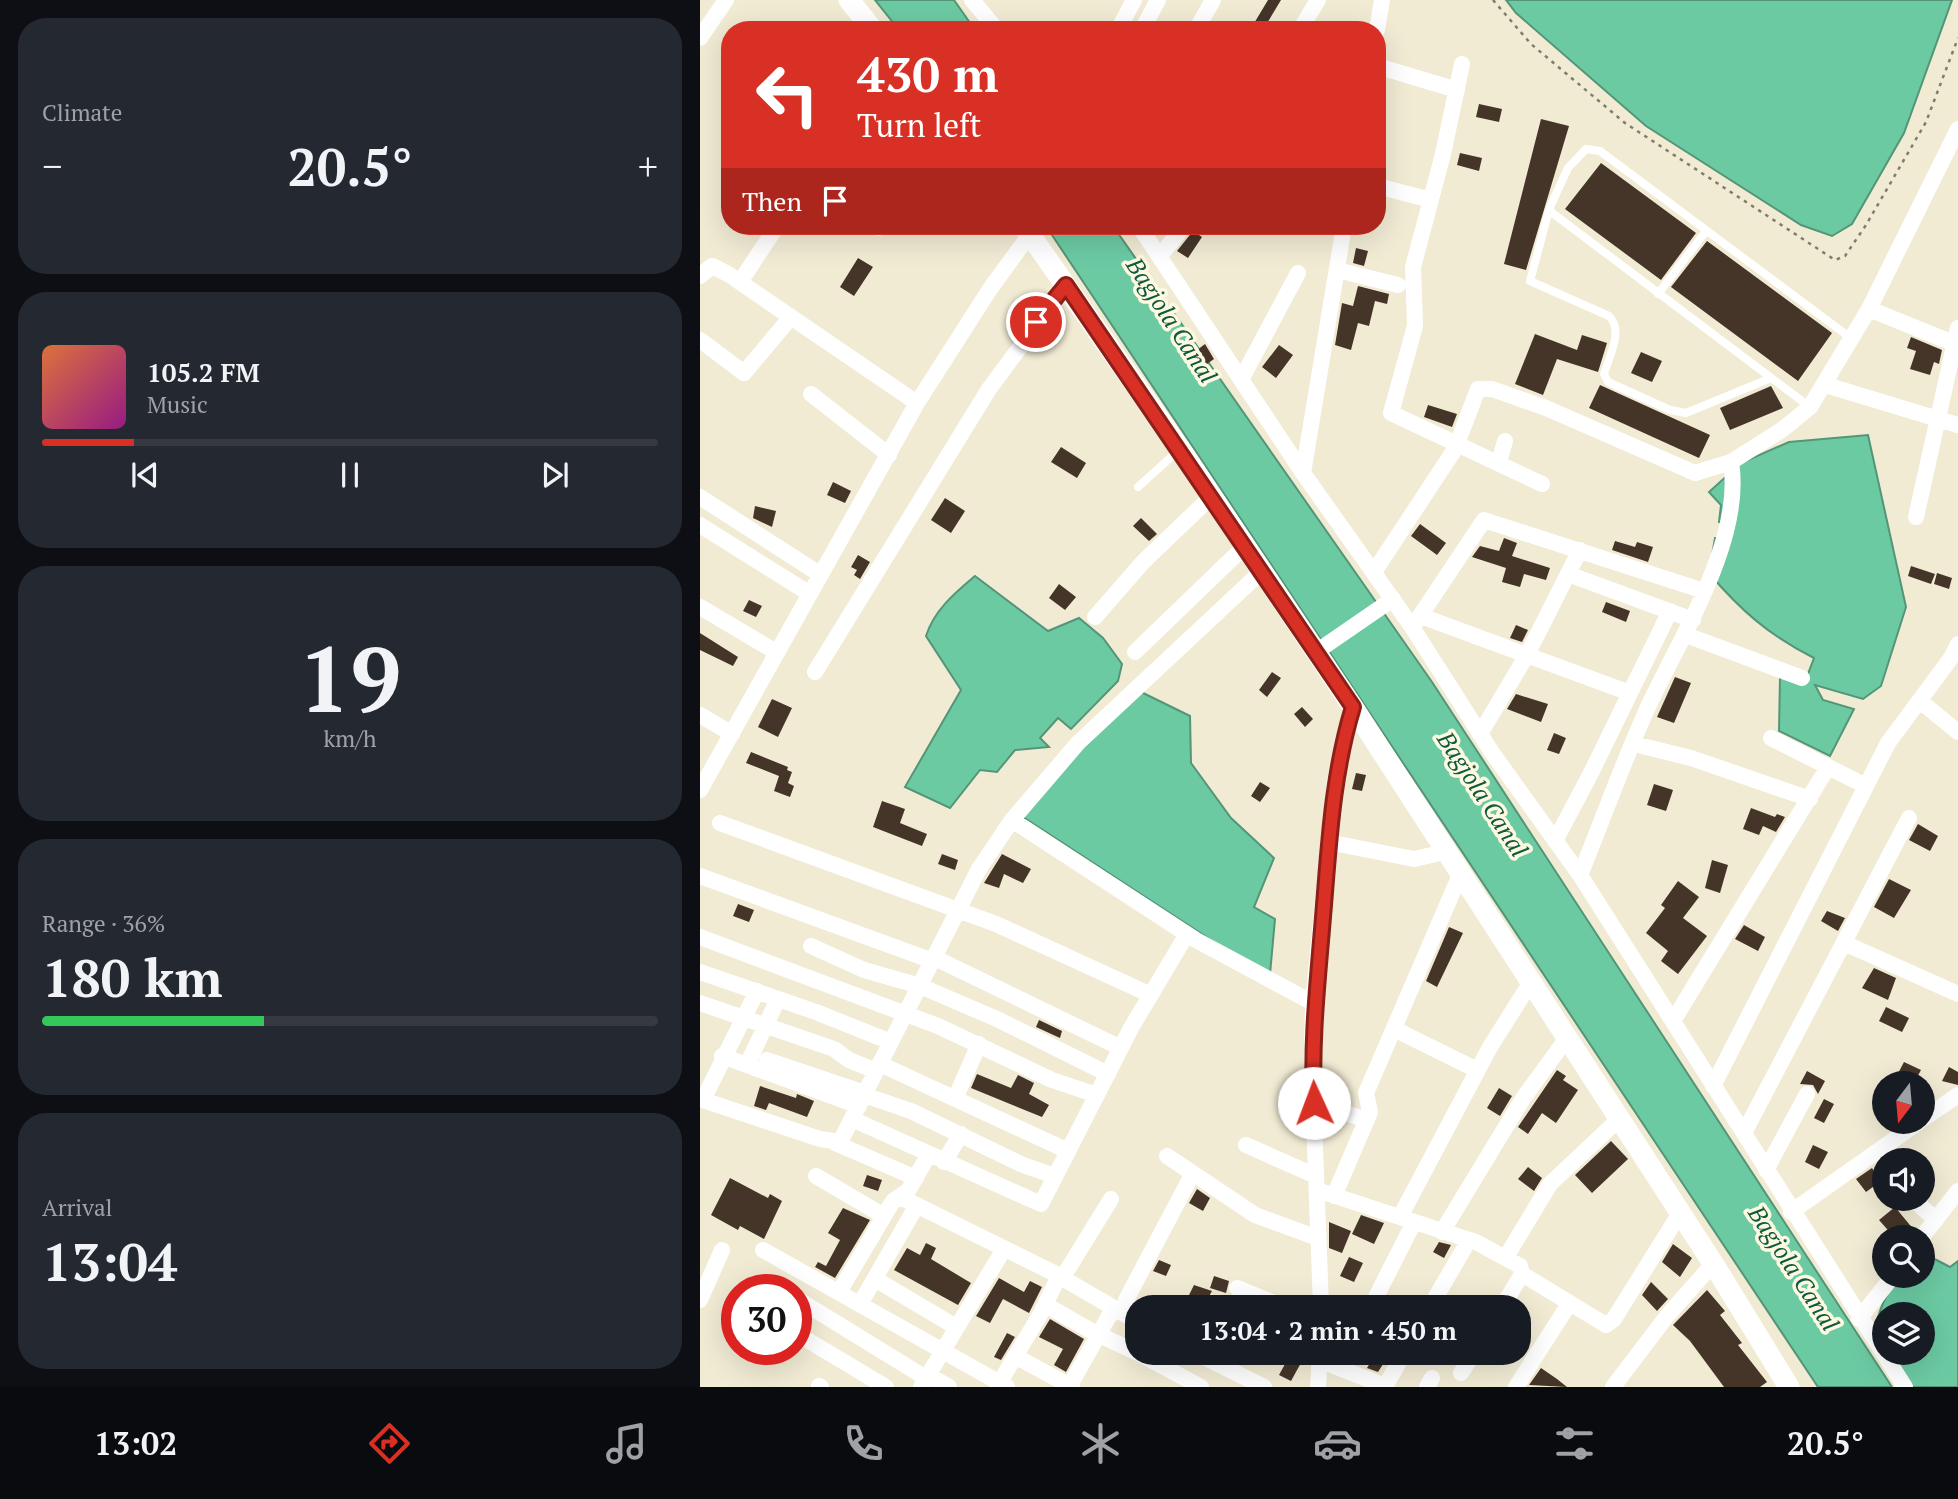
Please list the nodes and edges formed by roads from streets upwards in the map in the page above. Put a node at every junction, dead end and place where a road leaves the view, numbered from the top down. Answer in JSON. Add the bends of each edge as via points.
{"nodes":[{"id":1,"x":726,"y":0,"type":"edge"},
{"id":2,"x":849,"y":0,"type":"edge"},
{"id":3,"x":972,"y":0,"type":"edge"},
{"id":4,"x":1134,"y":0,"type":"edge"},
{"id":5,"x":1158,"y":0,"type":"edge"},
{"id":6,"x":1213,"y":0,"type":"edge"},
{"id":7,"x":1318,"y":0,"type":"edge"},
{"id":8,"x":1382,"y":0,"type":"edge"},
{"id":9,"x":866,"y":21,"type":"edge"},
{"id":10,"x":989,"y":21,"type":"edge"},
{"id":11,"x":1123,"y":21,"type":"edge"},
{"id":12,"x":1147,"y":21,"type":"edge"},
{"id":13,"x":1200,"y":21,"type":"edge"},
{"id":14,"x":1305,"y":21,"type":"edge"},
{"id":15,"x":1378,"y":21,"type":"edge"},
{"id":16,"x":700,"y":38,"type":"edge"},
{"id":17,"x":1462,"y":64,"type":"dead end"},
{"id":18,"x":1386,"y":69,"type":"edge"},
{"id":19,"x":1457,"y":90,"type":"junction"},
{"id":20,"x":1958,"y":129,"type":"edge"},
{"id":21,"x":1386,"y":188,"type":"edge"},
{"id":22,"x":1431,"y":200,"type":"junction"},
{"id":23,"x":771,"y":235,"type":"edge"},
{"id":24,"x":1024,"y":235,"type":"edge"},
{"id":25,"x":1031,"y":235,"type":"edge"},
{"id":26,"x":1145,"y":235,"type":"edge"},
{"id":27,"x":1177,"y":235,"type":"edge"},
{"id":28,"x":1343,"y":235,"type":"edge"},
{"id":29,"x":1160,"y":256,"type":"junction"},
{"id":30,"x":1337,"y":270,"type":"junction"},
{"id":31,"x":1298,"y":273,"type":"dead end"},
{"id":32,"x":700,"y":275,"type":"edge"},
{"id":33,"x":740,"y":282,"type":"junction"},
{"id":34,"x":1066,"y":285,"type":"junction"},
{"id":35,"x":1398,"y":285,"type":"dead end"},
{"id":36,"x":1869,"y":309,"type":"junction"},
{"id":37,"x":791,"y":317,"type":"junction"},
{"id":38,"x":1957,"y":339,"type":"edge"},
{"id":39,"x":700,"y":340,"type":"edge"},
{"id":40,"x":1242,"y":378,"type":"junction"},
{"id":41,"x":1826,"y":385,"type":"junction"},
{"id":42,"x":811,"y":394,"type":"dead end"},
{"id":43,"x":917,"y":403,"type":"junction"},
{"id":44,"x":1936,"y":418,"type":"junction"},
{"id":45,"x":1958,"y":425,"type":"edge"},
{"id":46,"x":1505,"y":441,"type":"dead end"},
{"id":47,"x":1458,"y":444,"type":"junction"},
{"id":48,"x":889,"y":454,"type":"junction"},
{"id":49,"x":1731,"y":462,"type":"junction"},
{"id":50,"x":1499,"y":463,"type":"junction"},
{"id":51,"x":1303,"y":473,"type":"junction"},
{"id":52,"x":1542,"y":484,"type":"dead end"},
{"id":53,"x":1212,"y":496,"type":"junction"},
{"id":54,"x":700,"y":497,"type":"edge"},
{"id":55,"x":1916,"y":517,"type":"dead end"},
{"id":56,"x":700,"y":525,"type":"edge"},
{"id":57,"x":1245,"y":546,"type":"junction"},
{"id":58,"x":1580,"y":550,"type":"junction"},
{"id":59,"x":1262,"y":571,"type":"junction"},
{"id":60,"x":1374,"y":572,"type":"junction"},
{"id":61,"x":1568,"y":574,"type":"junction"},
{"id":62,"x":821,"y":575,"type":"junction"},
{"id":63,"x":1704,"y":592,"type":"junction"},
{"id":64,"x":810,"y":593,"type":"junction"},
{"id":65,"x":1393,"y":599,"type":"junction"},
{"id":66,"x":700,"y":607,"type":"edge"},
{"id":67,"x":1670,"y":611,"type":"junction"},
{"id":68,"x":1095,"y":617,"type":"dead end"},
{"id":69,"x":1693,"y":620,"type":"junction"},
{"id":70,"x":1416,"y":622,"type":"junction"},
{"id":71,"x":1686,"y":635,"type":"junction"},
{"id":72,"x":1958,"y":644,"type":"edge"},
{"id":73,"x":1324,"y":646,"type":"junction"},
{"id":74,"x":776,"y":652,"type":"junction"},
{"id":75,"x":1135,"y":652,"type":"dead end"},
{"id":76,"x":1527,"y":654,"type":"junction"},
{"id":77,"x":815,"y":672,"type":"dead end"},
{"id":78,"x":1802,"y":677,"type":"dead end"},
{"id":79,"x":1630,"y":693,"type":"junction"},
{"id":80,"x":1920,"y":701,"type":"junction"},
{"id":81,"x":1353,"y":707,"type":"junction"},
{"id":82,"x":700,"y":715,"type":"edge"},
{"id":83,"x":1958,"y":732,"type":"edge"},
{"id":84,"x":732,"y":734,"type":"junction"},
{"id":85,"x":1480,"y":734,"type":"junction"},
{"id":86,"x":1771,"y":738,"type":"dead end"},
{"id":87,"x":1633,"y":744,"type":"junction"},
{"id":88,"x":1829,"y":767,"type":"junction"},
{"id":89,"x":1866,"y":786,"type":"junction"},
{"id":90,"x":700,"y":790,"type":"edge"},
{"id":91,"x":1810,"y":799,"type":"junction"},
{"id":92,"x":1909,"y":818,"type":"dead end"},
{"id":93,"x":1012,"y":820,"type":"junction"},
{"id":94,"x":720,"y":823,"type":"dead end"},
{"id":95,"x":1555,"y":841,"type":"junction"},
{"id":96,"x":1328,"y":842,"type":"junction"},
{"id":97,"x":1445,"y":852,"type":"junction"},
{"id":98,"x":1460,"y":875,"type":"junction"},
{"id":99,"x":1580,"y":875,"type":"junction"},
{"id":100,"x":700,"y":876,"type":"edge"},
{"id":101,"x":958,"y":911,"type":"junction"},
{"id":102,"x":1187,"y":934,"type":"junction"},
{"id":103,"x":700,"y":937,"type":"edge"},
{"id":104,"x":1844,"y":943,"type":"junction"},
{"id":105,"x":811,"y":946,"type":"dead end"},
{"id":106,"x":934,"y":960,"type":"junction"},
{"id":107,"x":700,"y":972,"type":"edge"},
{"id":108,"x":1531,"y":982,"type":"junction"},
{"id":109,"x":920,"y":986,"type":"junction"},
{"id":110,"x":757,"y":991,"type":"junction"},
{"id":111,"x":1958,"y":994,"type":"edge"},
{"id":112,"x":1151,"y":995,"type":"junction"},
{"id":113,"x":778,"y":999,"type":"junction"},
{"id":114,"x":700,"y":1003,"type":"edge"},
{"id":115,"x":1313,"y":1003,"type":"junction"},
{"id":116,"x":906,"y":1014,"type":"junction"},
{"id":117,"x":743,"y":1017,"type":"junction"},
{"id":118,"x":1673,"y":1021,"type":"junction"},
{"id":119,"x":765,"y":1025,"type":"junction"},
{"id":120,"x":1394,"y":1029,"type":"junction"},
{"id":121,"x":1567,"y":1038,"type":"junction"},
{"id":122,"x":891,"y":1042,"type":"junction"},
{"id":123,"x":979,"y":1044,"type":"junction"},
{"id":124,"x":1121,"y":1048,"type":"junction"},
{"id":125,"x":767,"y":1060,"type":"dead end"},
{"id":126,"x":719,"y":1063,"type":"junction"},
{"id":127,"x":700,"y":1064,"type":"edge"},
{"id":128,"x":747,"y":1065,"type":"junction"},
{"id":129,"x":878,"y":1068,"type":"junction"},
{"id":130,"x":1477,"y":1070,"type":"junction"},
{"id":131,"x":1108,"y":1074,"type":"junction"},
{"id":132,"x":1713,"y":1086,"type":"junction"},
{"id":133,"x":1807,"y":1094,"type":"dead end"},
{"id":134,"x":1097,"y":1095,"type":"junction"},
{"id":135,"x":1958,"y":1095,"type":"edge"},
{"id":136,"x":955,"y":1099,"type":"junction"},
{"id":137,"x":701,"y":1100,"type":"edge"},
{"id":138,"x":860,"y":1103,"type":"junction"},
{"id":139,"x":1314,"y":1103,"type":"junction"},
{"id":140,"x":1936,"y":1110,"type":"edge"},
{"id":141,"x":1619,"y":1119,"type":"junction"},
{"id":142,"x":1367,"y":1120,"type":"junction"},
{"id":143,"x":1744,"y":1133,"type":"junction"},
{"id":144,"x":961,"y":1134,"type":"junction"},
{"id":145,"x":1902,"y":1134,"type":"edge"},
{"id":146,"x":835,"y":1143,"type":"junction"},
{"id":147,"x":1245,"y":1145,"type":"dead end"},
{"id":148,"x":1068,"y":1151,"type":"junction"},
{"id":149,"x":929,"y":1154,"type":"junction"},
{"id":150,"x":1167,"y":1157,"type":"dead end"},
{"id":151,"x":944,"y":1162,"type":"junction"},
{"id":152,"x":1766,"y":1170,"type":"junction"},
{"id":153,"x":1193,"y":1173,"type":"junction"},
{"id":154,"x":1055,"y":1175,"type":"junction"},
{"id":155,"x":816,"y":1176,"type":"dead end"},
{"id":156,"x":916,"y":1178,"type":"junction"},
{"id":157,"x":1316,"y":1183,"type":"junction"},
{"id":158,"x":1958,"y":1191,"type":"edge"},
{"id":159,"x":1334,"y":1196,"type":"junction"},
{"id":160,"x":900,"y":1197,"type":"junction"},
{"id":161,"x":1111,"y":1199,"type":"dead end"},
{"id":162,"x":917,"y":1205,"type":"junction"},
{"id":163,"x":1926,"y":1211,"type":"edge"},
{"id":164,"x":1791,"y":1212,"type":"junction"},
{"id":165,"x":1680,"y":1213,"type":"junction"},
{"id":166,"x":884,"y":1216,"type":"junction"},
{"id":167,"x":1407,"y":1220,"type":"junction"},
{"id":168,"x":1936,"y":1220,"type":"junction"},
{"id":169,"x":1932,"y":1225,"type":"edge"},
{"id":170,"x":1443,"y":1231,"type":"junction"},
{"id":171,"x":1318,"y":1238,"type":"junction"},
{"id":172,"x":1469,"y":1240,"type":"junction"},
{"id":173,"x":1004,"y":1249,"type":"junction"},
{"id":174,"x":722,"y":1250,"type":"dead end"},
{"id":175,"x":763,"y":1250,"type":"dead end"},
{"id":176,"x":1506,"y":1257,"type":"junction"},
{"id":177,"x":1713,"y":1264,"type":"junction"},
{"id":178,"x":1522,"y":1274,"type":"junction"},
{"id":179,"x":1062,"y":1277,"type":"junction"},
{"id":180,"x":875,"y":1279,"type":"junction"},
{"id":181,"x":1237,"y":1288,"type":"dead end"},
{"id":182,"x":1884,"y":1288,"type":"edge"},
{"id":183,"x":839,"y":1292,"type":"junction"},
{"id":184,"x":1254,"y":1295,"type":"edge"},
{"id":185,"x":1320,"y":1295,"type":"edge"},
{"id":186,"x":1377,"y":1295,"type":"edge"},
{"id":187,"x":1437,"y":1295,"type":"edge"},
{"id":188,"x":1509,"y":1295,"type":"edge"},
{"id":189,"x":700,"y":1300,"type":"edge"},
{"id":190,"x":860,"y":1304,"type":"junction"},
{"id":191,"x":1569,"y":1304,"type":"junction"},
{"id":192,"x":1046,"y":1305,"type":"junction"},
{"id":193,"x":1121,"y":1305,"type":"junction"},
{"id":194,"x":812,"y":1308,"type":"edge"},
{"id":195,"x":1125,"y":1309,"type":"edge"},
{"id":196,"x":1859,"y":1319,"type":"junction"},
{"id":197,"x":956,"y":1327,"type":"junction"},
{"id":198,"x":1099,"y":1335,"type":"junction"},
{"id":199,"x":812,"y":1344,"type":"edge"},
{"id":200,"x":1125,"y":1347,"type":"edge"},
{"id":201,"x":942,"y":1350,"type":"junction"},
{"id":202,"x":1015,"y":1356,"type":"junction"},
{"id":203,"x":1160,"y":1365,"type":"edge"},
{"id":204,"x":1220,"y":1365,"type":"edge"},
{"id":205,"x":1319,"y":1365,"type":"edge"},
{"id":206,"x":1337,"y":1365,"type":"edge"},
{"id":207,"x":1397,"y":1365,"type":"edge"},
{"id":208,"x":1466,"y":1365,"type":"edge"},
{"id":209,"x":1461,"y":1373,"type":"dead end"},
{"id":210,"x":925,"y":1380,"type":"edge"},
{"id":211,"x":1001,"y":1386,"type":"edge"},
{"id":212,"x":886,"y":1387,"type":"edge"},
{"id":213,"x":949,"y":1387,"type":"edge"},
{"id":214,"x":1071,"y":1387,"type":"edge"},
{"id":215,"x":1201,"y":1387,"type":"edge"},
{"id":216,"x":1264,"y":1387,"type":"edge"},
{"id":217,"x":1318,"y":1387,"type":"edge"},
{"id":218,"x":1385,"y":1387,"type":"edge"},
{"id":219,"x":1516,"y":1387,"type":"edge"},
{"id":220,"x":1613,"y":1387,"type":"edge"},
{"id":221,"x":1789,"y":1387,"type":"edge"},
{"id":222,"x":1905,"y":1387,"type":"edge"}],
"edges":[{"from":1,"to":16,"type":"street"},
{"from":2,"to":9,"type":"street"},
{"from":3,"to":10,"type":"street"},
{"from":4,"to":11,"type":"street"},
{"from":5,"to":12,"type":"street"},
{"from":6,"to":13,"type":"street"},
{"from":7,"to":14,"type":"street"},
{"from":8,"to":15,"type":"street"},
{"from":17,"to":19,"type":"street"},
{"from":18,"to":19,"type":"street"},
{"from":19,"to":22,"type":"street"},
{"from":20,"to":36,"type":"street"},
{"from":21,"to":22,"type":"street"},
{"from":22,"to":47,"type":"street","via":[[1413,267],[1415,326],[1391,413]]},
{"from":23,"to":33,"type":"street"},
{"from":24,"to":43,"type":"street"},
{"from":25,"to":34,"type":"street"},
{"from":26,"to":29,"type":"street"},
{"from":27,"to":29,"type":"street"},
{"from":28,"to":30,"type":"street"},
{"from":29,"to":40,"type":"street"},
{"from":30,"to":35,"type":"street"},
{"from":30,"to":51,"type":"street"},
{"from":31,"to":40,"type":"street"},
{"from":32,"to":33,"type":"street","via":[[712,266]]},
{"from":33,"to":37,"type":"street"},
{"from":34,"to":53,"type":"street"},
{"from":34,"to":77,"type":"street","via":[[989,389]]},
{"from":36,"to":38,"type":"street"},
{"from":36,"to":41,"type":"street"},
{"from":37,"to":39,"type":"street","via":[[744,373]]},
{"from":37,"to":43,"type":"street"},
{"from":38,"to":44,"type":"street"},
{"from":40,"to":51,"type":"street"},
{"from":41,"to":44,"type":"street"},
{"from":41,"to":49,"type":"street","via":[[1810,407],[1783,429]]},
{"from":42,"to":48,"type":"street"},
{"from":43,"to":48,"type":"street"},
{"from":44,"to":45,"type":"street"},
{"from":44,"to":55,"type":"street"},
{"from":46,"to":50,"type":"street"},
{"from":47,"to":49,"type":"street","via":[[1474,396],[1484,387],[1572,419],[1688,472]]},
{"from":47,"to":50,"type":"street"},
{"from":47,"to":60,"type":"street"},
{"from":48,"to":62,"type":"street"},
{"from":49,"to":63,"type":"street","via":[[1734,498]]},
{"from":50,"to":52,"type":"street"},
{"from":51,"to":60,"type":"street"},
{"from":53,"to":57,"type":"street"},
{"from":53,"to":68,"type":"street","via":[[1144,561]]},
{"from":54,"to":62,"type":"street"},
{"from":56,"to":64,"type":"street"},
{"from":57,"to":59,"type":"street"},
{"from":57,"to":75,"type":"street"},
{"from":58,"to":61,"type":"street"},
{"from":58,"to":63,"type":"street"},
{"from":58,"to":70,"type":"street","via":[[1484,520]]},
{"from":59,"to":73,"type":"street"},
{"from":59,"to":93,"type":"street","via":[[1078,743]]},
{"from":60,"to":65,"type":"street"},
{"from":61,"to":67,"type":"street"},
{"from":61,"to":76,"type":"street"},
{"from":62,"to":64,"type":"street"},
{"from":63,"to":69,"type":"street"},
{"from":64,"to":74,"type":"street"},
{"from":65,"to":70,"type":"street"},
{"from":65,"to":73,"type":"street"},
{"from":66,"to":74,"type":"street"},
{"from":67,"to":69,"type":"street"},
{"from":67,"to":79,"type":"street"},
{"from":69,"to":71,"type":"street"},
{"from":70,"to":76,"type":"street"},
{"from":70,"to":85,"type":"street"},
{"from":71,"to":78,"type":"street"},
{"from":71,"to":87,"type":"street"},
{"from":72,"to":80,"type":"street"},
{"from":73,"to":81,"type":"street"},
{"from":74,"to":84,"type":"street"},
{"from":76,"to":79,"type":"street"},
{"from":76,"to":85,"type":"street"},
{"from":79,"to":95,"type":"street"},
{"from":80,"to":83,"type":"street"},
{"from":80,"to":89,"type":"street","via":[[1892,737]]},
{"from":81,"to":96,"type":"street","via":[[1335,780]]},
{"from":81,"to":97,"type":"street"},
{"from":82,"to":84,"type":"street"},
{"from":84,"to":90,"type":"street"},
{"from":85,"to":95,"type":"street"},
{"from":86,"to":88,"type":"street"},
{"from":87,"to":91,"type":"street","via":[[1691,758]]},
{"from":87,"to":99,"type":"street"},
{"from":88,"to":89,"type":"street"},
{"from":88,"to":91,"type":"street"},
{"from":89,"to":132,"type":"street"},
{"from":91,"to":118,"type":"street"},
{"from":92,"to":104,"type":"street"},
{"from":93,"to":101,"type":"street","via":[[986,856]]},
{"from":93,"to":102,"type":"street"},
{"from":94,"to":101,"type":"street"},
{"from":95,"to":99,"type":"street"},
{"from":96,"to":97,"type":"street","via":[[1414,859]]},
{"from":96,"to":115,"type":"street"},
{"from":97,"to":98,"type":"street"},
{"from":98,"to":108,"type":"street"},
{"from":98,"to":120,"type":"street"},
{"from":99,"to":118,"type":"street"},
{"from":100,"to":106,"type":"street"},
{"from":101,"to":106,"type":"street"},
{"from":101,"to":112,"type":"street"},
{"from":102,"to":112,"type":"street"},
{"from":102,"to":115,"type":"street"},
{"from":103,"to":116,"type":"street"},
{"from":104,"to":111,"type":"street"},
{"from":104,"to":143,"type":"street"},
{"from":105,"to":109,"type":"street","via":[[864,970]]},
{"from":106,"to":109,"type":"street"},
{"from":106,"to":124,"type":"street"},
{"from":107,"to":110,"type":"street"},
{"from":108,"to":121,"type":"street"},
{"from":108,"to":130,"type":"street"},
{"from":109,"to":116,"type":"street"},
{"from":109,"to":131,"type":"street"},
{"from":110,"to":113,"type":"street"},
{"from":110,"to":117,"type":"street"},
{"from":112,"to":124,"type":"street"},
{"from":113,"to":119,"type":"street"},
{"from":113,"to":122,"type":"street"},
{"from":114,"to":117,"type":"street"},
{"from":115,"to":139,"type":"street"},
{"from":116,"to":122,"type":"street"},
{"from":116,"to":123,"type":"street"},
{"from":117,"to":119,"type":"street"},
{"from":117,"to":126,"type":"street"},
{"from":118,"to":132,"type":"street"},
{"from":119,"to":128,"type":"street"},
{"from":119,"to":129,"type":"street"},
{"from":120,"to":130,"type":"street"},
{"from":120,"to":142,"type":"street","via":[[1366,1093],[1371,1108]]},
{"from":121,"to":141,"type":"street"},
{"from":121,"to":170,"type":"street","via":[[1524,1097]]},
{"from":122,"to":129,"type":"street"},
{"from":123,"to":134,"type":"street","via":[[1052,1080]]},
{"from":123,"to":136,"type":"street"},
{"from":124,"to":131,"type":"street"},
{"from":125,"to":138,"type":"street"},
{"from":126,"to":127,"type":"street"},
{"from":126,"to":128,"type":"street"},
{"from":126,"to":137,"type":"street"},
{"from":128,"to":138,"type":"street"},
{"from":129,"to":136,"type":"street"},
{"from":129,"to":138,"type":"street"},
{"from":130,"to":167,"type":"street"},
{"from":131,"to":134,"type":"street"},
{"from":132,"to":143,"type":"street"},
{"from":133,"to":152,"type":"street"},
{"from":134,"to":148,"type":"street"},
{"from":135,"to":140,"type":"street"},
{"from":136,"to":148,"type":"street"},
{"from":137,"to":146,"type":"street"},
{"from":138,"to":144,"type":"street","via":[[911,1111]]},
{"from":138,"to":146,"type":"street","via":[[841,1142]]},
{"from":138,"to":149,"type":"street"},
{"from":139,"to":142,"type":"street"},
{"from":139,"to":157,"type":"street"},
{"from":141,"to":165,"type":"street"},
{"from":141,"to":176,"type":"street","via":[[1550,1184]]},
{"from":142,"to":159,"type":"street"},
{"from":143,"to":152,"type":"street"},
{"from":144,"to":151,"type":"street"},
{"from":144,"to":154,"type":"street","via":[[1023,1165]]},
{"from":145,"to":164,"type":"street"},
{"from":146,"to":156,"type":"street"},
{"from":147,"to":157,"type":"street"},
{"from":148,"to":154,"type":"street"},
{"from":149,"to":151,"type":"street"},
{"from":149,"to":156,"type":"street"},
{"from":150,"to":153,"type":"street"},
{"from":151,"to":154,"type":"street","via":[[1041,1204]]},
{"from":152,"to":164,"type":"street"},
{"from":153,"to":171,"type":"street","via":[[1255,1215]]},
{"from":153,"to":193,"type":"street"},
{"from":155,"to":166,"type":"street"},
{"from":156,"to":160,"type":"street"},
{"from":157,"to":159,"type":"street"},
{"from":157,"to":171,"type":"street"},
{"from":158,"to":168,"type":"street"},
{"from":159,"to":167,"type":"street"},
{"from":160,"to":162,"type":"street"},
{"from":160,"to":166,"type":"street"},
{"from":161,"to":179,"type":"street"},
{"from":162,"to":173,"type":"street"},
{"from":162,"to":180,"type":"street"},
{"from":163,"to":168,"type":"street"},
{"from":164,"to":196,"type":"street"},
{"from":165,"to":177,"type":"street"},
{"from":165,"to":191,"type":"street","via":[[1610,1324],[1602,1325]]},
{"from":166,"to":183,"type":"street"},
{"from":167,"to":170,"type":"street"},
{"from":167,"to":186,"type":"street"},
{"from":168,"to":169,"type":"street"},
{"from":170,"to":172,"type":"street"},
{"from":171,"to":185,"type":"street"},
{"from":172,"to":176,"type":"street"},
{"from":172,"to":187,"type":"street"},
{"from":173,"to":179,"type":"street"},
{"from":173,"to":197,"type":"street"},
{"from":174,"to":189,"type":"street"},
{"from":175,"to":183,"type":"street"},
{"from":176,"to":178,"type":"street","via":[[1520,1265]]},
{"from":177,"to":220,"type":"street"},
{"from":177,"to":221,"type":"street"},
{"from":178,"to":188,"type":"street"},
{"from":178,"to":191,"type":"street"},
{"from":179,"to":192,"type":"street"},
{"from":179,"to":193,"type":"street"},
{"from":180,"to":190,"type":"street"},
{"from":180,"to":197,"type":"street"},
{"from":181,"to":184,"type":"street"},
{"from":182,"to":196,"type":"street"},
{"from":183,"to":190,"type":"street"},
{"from":190,"to":201,"type":"street"},
{"from":191,"to":219,"type":"street"},
{"from":192,"to":198,"type":"street"},
{"from":192,"to":202,"type":"street"},
{"from":193,"to":195,"type":"street"},
{"from":193,"to":198,"type":"street"},
{"from":194,"to":210,"type":"street"},
{"from":196,"to":222,"type":"street"},
{"from":197,"to":201,"type":"street"},
{"from":198,"to":200,"type":"street"},
{"from":198,"to":214,"type":"street"},
{"from":199,"to":212,"type":"street"},
{"from":201,"to":210,"type":"street"},
{"from":201,"to":211,"type":"street"},
{"from":202,"to":211,"type":"street"},
{"from":202,"to":214,"type":"street"},
{"from":203,"to":215,"type":"street"},
{"from":204,"to":216,"type":"street"},
{"from":205,"to":217,"type":"street"},
{"from":206,"to":218,"type":"street"},
{"from":207,"to":218,"type":"street"},
{"from":208,"to":209,"type":"street"},
{"from":210,"to":213,"type":"street"}]}
